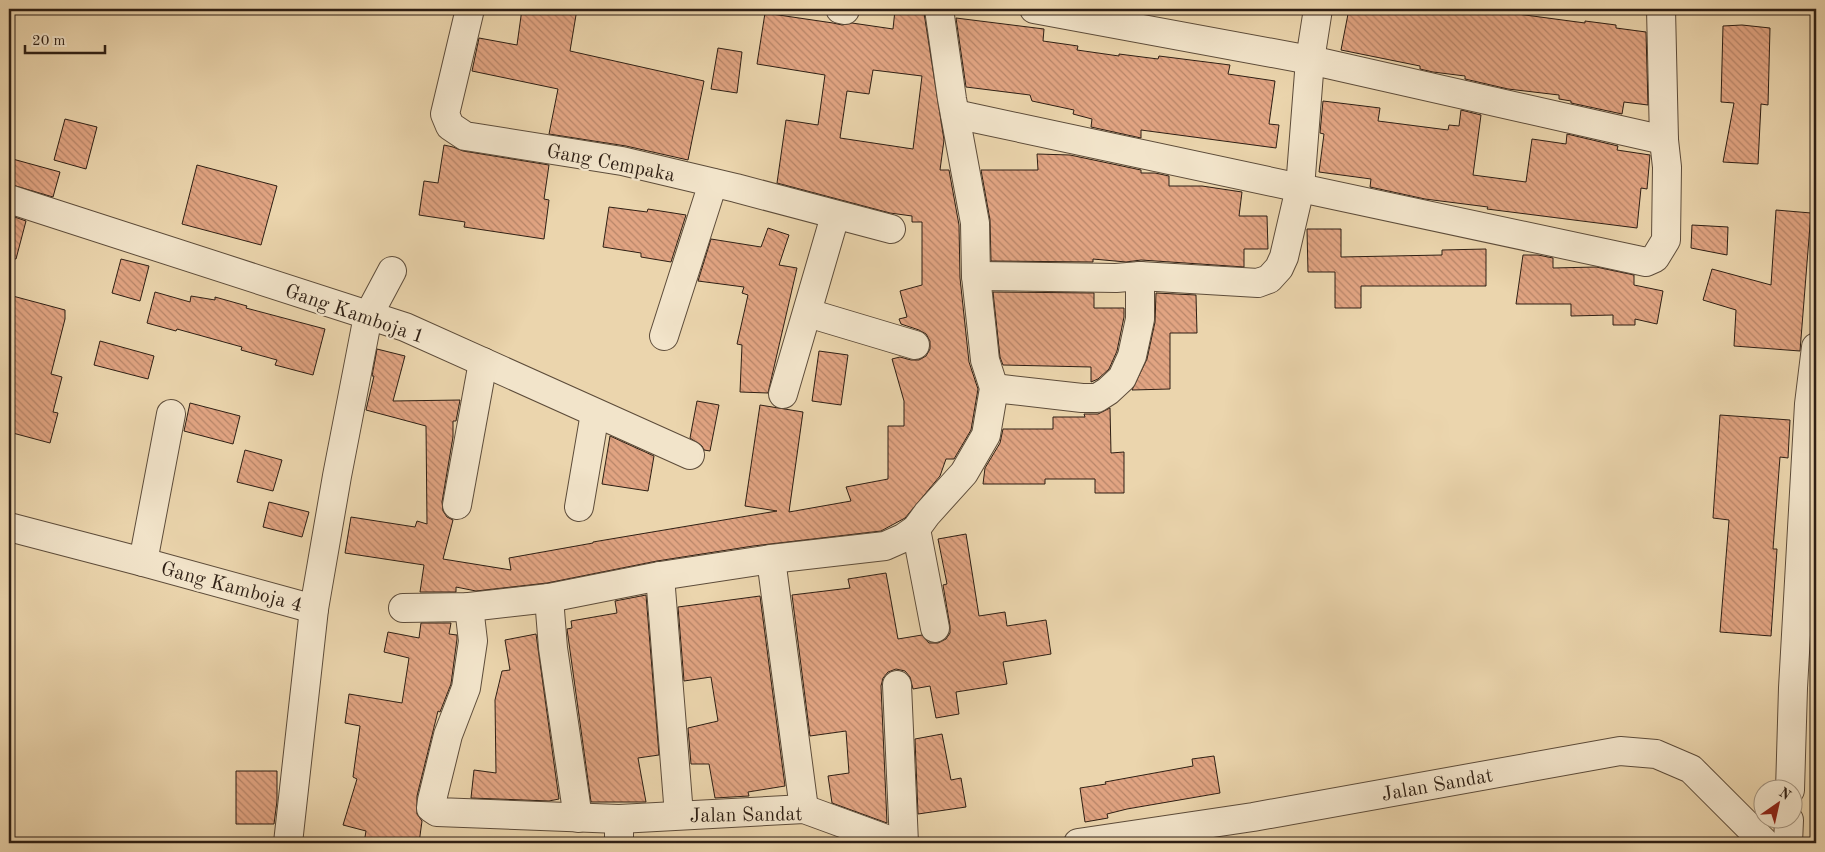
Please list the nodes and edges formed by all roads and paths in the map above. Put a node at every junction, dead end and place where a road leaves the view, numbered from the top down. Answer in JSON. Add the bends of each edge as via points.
{"nodes":[{"id":1,"x":470,"y":9,"type":"edge"},
{"id":2,"x":939,"y":9,"type":"edge"},
{"id":3,"x":1034,"y":9,"type":"edge"},
{"id":4,"x":1318,"y":9,"type":"edge"},
{"id":5,"x":1653,"y":10,"type":"edge"},
{"id":6,"x":1310,"y":60,"type":"junction"},
{"id":7,"x":955,"y":114,"type":"junction"},
{"id":8,"x":1664,"y":140,"type":"junction"},
{"id":9,"x":713,"y":183,"type":"junction"},
{"id":10,"x":1300,"y":188,"type":"junction"},
{"id":11,"x":9,"y":199,"type":"edge"},
{"id":12,"x":835,"y":216,"type":"junction"},
{"id":13,"x":891,"y":229,"type":"dead end"},
{"id":14,"x":392,"y":271,"type":"dead end"},
{"id":15,"x":976,"y":276,"type":"junction"},
{"id":16,"x":1140,"y":276,"type":"junction"},
{"id":17,"x":808,"y":313,"type":"junction"},
{"id":18,"x":368,"y":316,"type":"junction"},
{"id":19,"x":664,"y":336,"type":"dead end"},
{"id":20,"x":915,"y":346,"type":"dead end"},
{"id":21,"x":1816,"y":347,"type":"edge"},
{"id":22,"x":483,"y":362,"type":"junction"},
{"id":23,"x":994,"y":388,"type":"junction"},
{"id":24,"x":1813,"y":391,"type":"edge"},
{"id":25,"x":783,"y":394,"type":"dead end"},
{"id":26,"x":595,"y":413,"type":"junction"},
{"id":27,"x":171,"y":414,"type":"dead end"},
{"id":28,"x":690,"y":456,"type":"dead end"},
{"id":29,"x":457,"y":505,"type":"dead end"},
{"id":30,"x":579,"y":507,"type":"dead end"},
{"id":31,"x":9,"y":527,"type":"edge"},
{"id":32,"x":916,"y":529,"type":"junction"},
{"id":33,"x":771,"y":559,"type":"junction"},
{"id":34,"x":143,"y":562,"type":"junction"},
{"id":35,"x":660,"y":576,"type":"junction"},
{"id":36,"x":550,"y":598,"type":"junction"},
{"id":37,"x":403,"y":608,"type":"dead end"},
{"id":38,"x":469,"y":608,"type":"junction"},
{"id":39,"x":314,"y":609,"type":"junction"},
{"id":40,"x":935,"y":628,"type":"dead end"},
{"id":41,"x":897,"y":685,"type":"dead end"},
{"id":42,"x":1790,"y":780,"type":"edge"},
{"id":43,"x":804,"y":809,"type":"junction"},
{"id":44,"x":679,"y":815,"type":"junction"},
{"id":45,"x":578,"y":818,"type":"junction"},
{"id":46,"x":1789,"y":830,"type":"edge"},
{"id":47,"x":619,"y":831,"type":"edge"},
{"id":48,"x":288,"y":843,"type":"edge"},
{"id":49,"x":897,"y":843,"type":"edge"},
{"id":50,"x":904,"y":843,"type":"edge"},
{"id":51,"x":1078,"y":843,"type":"edge"},
{"id":52,"x":1765,"y":843,"type":"edge"},
{"id":53,"x":1788,"y":843,"type":"edge"}],
"edges":[{"from":1,"to":9,"type":"street","name":"Gang Cempaka","via":[[445,114],[450,126],[465,136],[622,161]]},
{"from":2,"to":7,"type":"street"},
{"from":3,"to":6,"type":"street"},
{"from":4,"to":6,"type":"street"},
{"from":5,"to":8,"type":"street"},
{"from":6,"to":8,"type":"street"},
{"from":6,"to":10,"type":"street"},
{"from":7,"to":10,"type":"street"},
{"from":7,"to":15,"type":"street","via":[[975,223]]},
{"from":8,"to":10,"type":"street","via":[[1666,240],[1654,258],[1646,262]]},
{"from":9,"to":12,"type":"street","name":"Gang Cempaka"},
{"from":9,"to":19,"type":"street"},
{"from":10,"to":16,"type":"street","via":[[1284,257],[1269,278],[1258,283]]},
{"from":11,"to":18,"type":"street","name":"Gang Kamboja 1"},
{"from":12,"to":13,"type":"street","name":"Gang Cempaka"},
{"from":12,"to":17,"type":"street"},
{"from":14,"to":18,"type":"street"},
{"from":15,"to":16,"type":"street"},
{"from":15,"to":23,"type":"street","via":[[985,360]]},
{"from":16,"to":23,"type":"street","via":[[1140,319],[1132,356],[1122,378],[1108,391],[1097,398],[1082,398]]},
{"from":17,"to":20,"type":"street"},
{"from":17,"to":25,"type":"street"},
{"from":18,"to":22,"type":"street","name":"Gang Kamboja 1","via":[[405,327]]},
{"from":18,"to":39,"type":"street"},
{"from":21,"to":24,"type":"street"},
{"from":22,"to":26,"type":"street","name":"Gang Kamboja 1"},
{"from":22,"to":29,"type":"street"},
{"from":23,"to":32,"type":"street","via":[[986,435],[964,473]]},
{"from":24,"to":42,"type":"street"},
{"from":26,"to":28,"type":"street","name":"Gang Kamboja 1"},
{"from":26,"to":30,"type":"street"},
{"from":27,"to":34,"type":"street"},
{"from":31,"to":34,"type":"street","name":"Gang Kamboja 4"},
{"from":32,"to":33,"type":"street","via":[[885,546]]},
{"from":32,"to":40,"type":"street"},
{"from":33,"to":35,"type":"street"},
{"from":33,"to":43,"type":"street"},
{"from":34,"to":39,"type":"street","name":"Gang Kamboja 4"},
{"from":35,"to":36,"type":"street"},
{"from":35,"to":44,"type":"street"},
{"from":36,"to":38,"type":"street"},
{"from":36,"to":45,"type":"street","via":[[553,648]]},
{"from":37,"to":38,"type":"street"},
{"from":38,"to":45,"type":"street","name":"Jalan Sandat","via":[[473,642],[466,688],[448,735],[431,808],[437,812]]},
{"from":39,"to":48,"type":"street","name":"Gang Kamboja 4"},
{"from":41,"to":50,"type":"street"},
{"from":43,"to":44,"type":"street","name":"Jalan Sandat"},
{"from":43,"to":49,"type":"street","name":"Jalan Sandat"},
{"from":44,"to":47,"type":"street","name":"Jalan Sandat"},
{"from":45,"to":47,"type":"street","name":"Jalan Sandat"},
{"from":46,"to":53,"type":"street"},
{"from":51,"to":52,"type":"street","name":"Jalan Sandat","via":[[1253,817],[1620,751],[1656,754],[1692,769]]}]}
